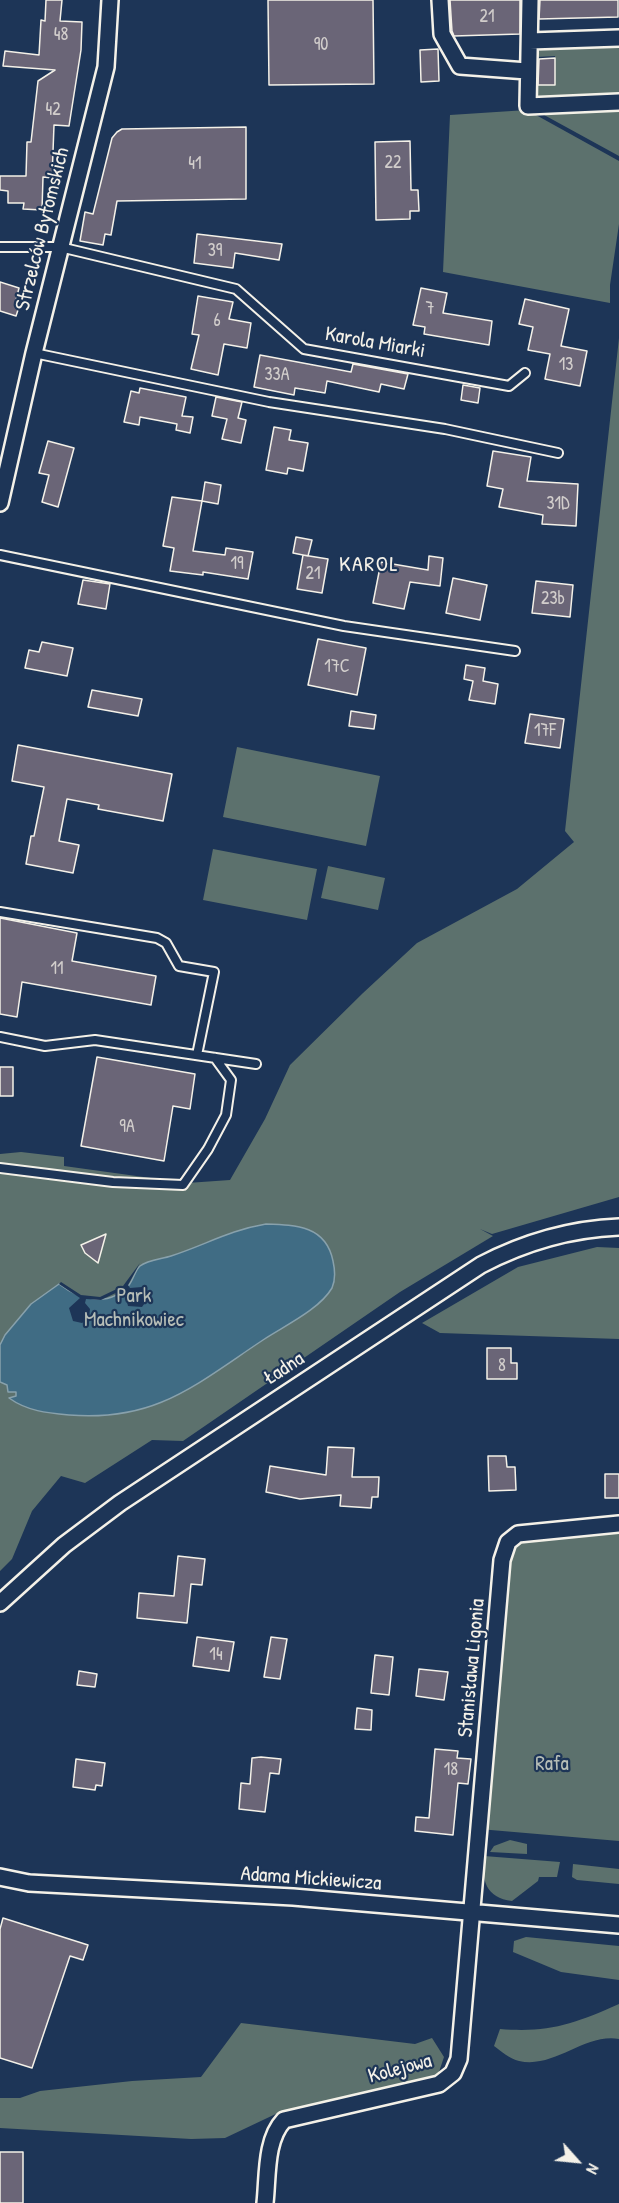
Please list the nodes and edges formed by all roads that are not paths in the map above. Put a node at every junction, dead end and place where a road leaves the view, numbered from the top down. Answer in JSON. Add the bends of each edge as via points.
{"nodes":[{"id":1,"x":110,"y":0,"type":"edge"},
{"id":2,"x":440,"y":0,"type":"edge"},
{"id":3,"x":530,"y":0,"type":"edge"},
{"id":4,"x":619,"y":38,"type":"edge"},
{"id":5,"x":530,"y":41,"type":"junction"},
{"id":6,"x":527,"y":71,"type":"junction"},
{"id":7,"x":619,"y":102,"type":"edge"},
{"id":8,"x":0,"y":247,"type":"edge"},
{"id":9,"x":60,"y":247,"type":"junction"},
{"id":10,"x":34,"y":353,"type":"junction"},
{"id":11,"x":525,"y":373,"type":"dead end"},
{"id":12,"x":558,"y":453,"type":"dead end"},
{"id":13,"x":0,"y":503,"type":"edge"},
{"id":14,"x":0,"y":555,"type":"edge"},
{"id":15,"x":515,"y":651,"type":"dead end"},
{"id":16,"x":0,"y":912,"type":"edge"},
{"id":17,"x":0,"y":1037,"type":"edge"},
{"id":18,"x":197,"y":1055,"type":"junction"},
{"id":19,"x":214,"y":1058,"type":"junction"},
{"id":20,"x":256,"y":1064,"type":"dead end"},
{"id":21,"x":0,"y":1168,"type":"edge"},
{"id":22,"x":619,"y":1227,"type":"edge"},
{"id":23,"x":619,"y":1524,"type":"edge"},
{"id":24,"x":0,"y":1603,"type":"edge"},
{"id":25,"x":0,"y":1877,"type":"edge"},
{"id":26,"x":473,"y":1913,"type":"junction"},
{"id":27,"x":619,"y":1925,"type":"edge"},
{"id":28,"x":265,"y":2203,"type":"edge"}],
"edges":[{"from":1,"to":9,"type":"street","name":"Strzelców Bytomskich","via":[[106,67]]},
{"from":2,"to":6,"type":"street","via":[[442,34],[460,66]]},
{"from":3,"to":5,"type":"street"},
{"from":4,"to":5,"type":"street"},
{"from":5,"to":6,"type":"street"},
{"from":6,"to":7,"type":"street","via":[[528,106]]},
{"from":8,"to":9,"type":"lane","name":"Karola Miarki"},
{"from":9,"to":10,"type":"street","name":"Strzelców Bytomskich"},
{"from":9,"to":11,"type":"lane","name":"Karola Miarki","via":[[236,289],[304,349],[509,386]]},
{"from":10,"to":12,"type":"lane","via":[[269,402],[445,429]]},
{"from":10,"to":13,"type":"street","name":"Strzelców Bytomskich"},
{"from":14,"to":15,"type":"lane","via":[[344,626]]},
{"from":16,"to":18,"type":"lane","via":[[157,938],[166,943],[179,966],[214,972]]},
{"from":17,"to":18,"type":"lane","via":[[51,1046],[95,1040]]},
{"from":18,"to":19,"type":"lane"},
{"from":19,"to":20,"type":"lane"},
{"from":19,"to":21,"type":"lane","via":[[231,1080],[226,1115],[183,1185],[113,1182]]},
{"from":22,"to":24,"type":"street","name":"Ładna","via":[[587,1228],[532,1241],[481,1265],[120,1503],[64,1545]]},
{"from":23,"to":26,"type":"street","name":"Stanisława Ligonia","via":[[524,1533],[508,1542],[502,1560]]},
{"from":25,"to":26,"type":"street","name":"Adama Mickiewicza","via":[[91,1888],[293,1897]]},
{"from":26,"to":27,"type":"street","name":"Adama Mickiewicza"},
{"from":26,"to":28,"type":"street","name":"Kolejowa","via":[[459,2060],[453,2073],[439,2084],[284,2120],[272,2139]]}]}
